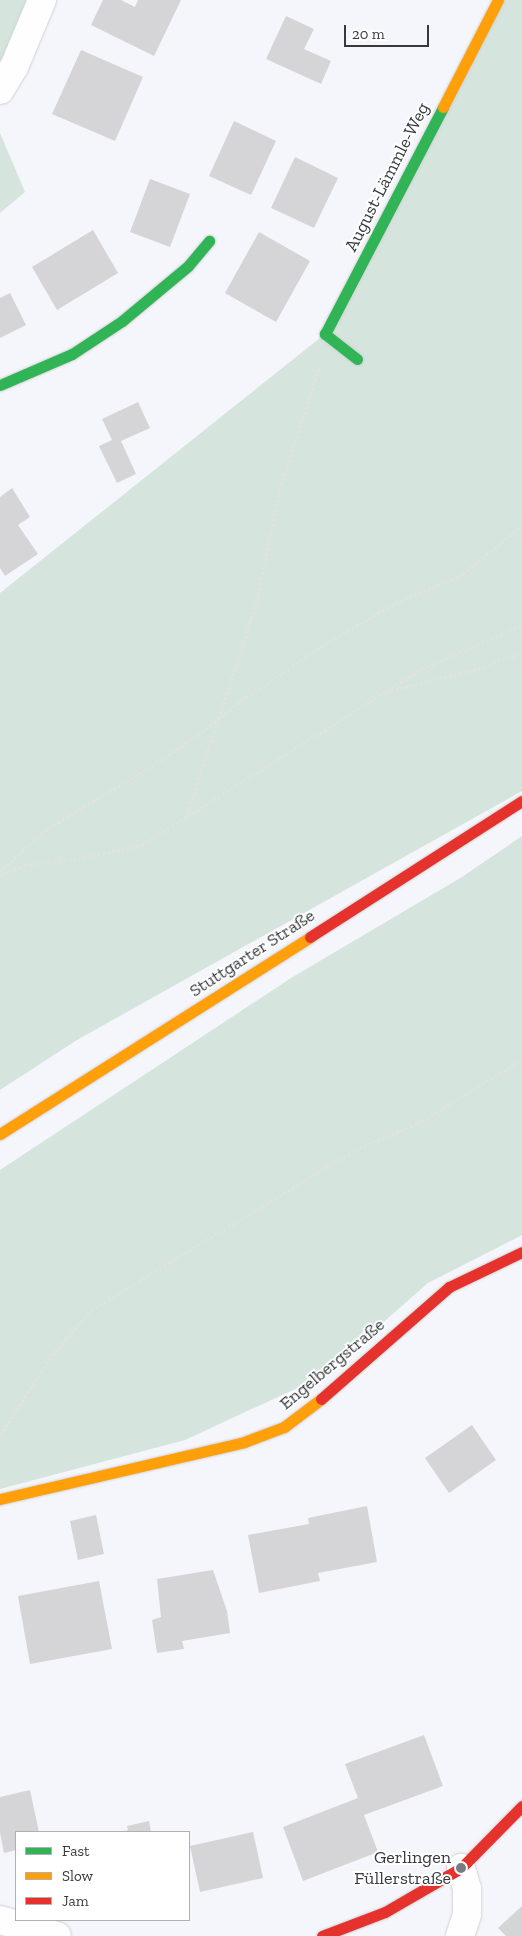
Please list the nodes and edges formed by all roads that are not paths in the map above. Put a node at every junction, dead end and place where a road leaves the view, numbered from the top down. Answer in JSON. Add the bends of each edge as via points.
{"nodes":[{"id":1,"x":42,"y":0,"type":"edge"},
{"id":2,"x":498,"y":0,"type":"edge"},
{"id":3,"x":0,"y":90,"type":"edge"},
{"id":4,"x":209,"y":241,"type":"dead end"},
{"id":5,"x":357,"y":359,"type":"dead end"},
{"id":6,"x":0,"y":385,"type":"edge"},
{"id":7,"x":522,"y":801,"type":"edge"},
{"id":8,"x":0,"y":1134,"type":"edge"},
{"id":9,"x":522,"y":1252,"type":"edge"},
{"id":10,"x":0,"y":1499,"type":"edge"},
{"id":11,"x":522,"y":1806,"type":"edge"},
{"id":12,"x":461,"y":1868,"type":"junction"},
{"id":13,"x":6,"y":1927,"type":"edge"},
{"id":14,"x":57,"y":1936,"type":"edge"},
{"id":15,"x":322,"y":1936,"type":"edge"},
{"id":16,"x":460,"y":1936,"type":"edge"}],
"edges":[{"from":1,"to":3,"type":"street","via":[[14,67]]},
{"from":2,"to":5,"type":"street","name":"August-Lämmle-Weg","via":[[325,334]]},
{"from":4,"to":6,"type":"street","via":[[188,266],[122,321],[72,354]]},
{"from":7,"to":8,"type":"street","name":"Stuttgarter Straße"},
{"from":9,"to":10,"type":"street","name":"Engelbergstraße","via":[[449,1287],[341,1384],[284,1427],[244,1442]]},
{"from":11,"to":12,"type":"street"},
{"from":12,"to":15,"type":"street","via":[[385,1912]]},
{"from":12,"to":16,"type":"street","via":[[467,1889],[467,1914]]},
{"from":13,"to":14,"type":"street"}]}
